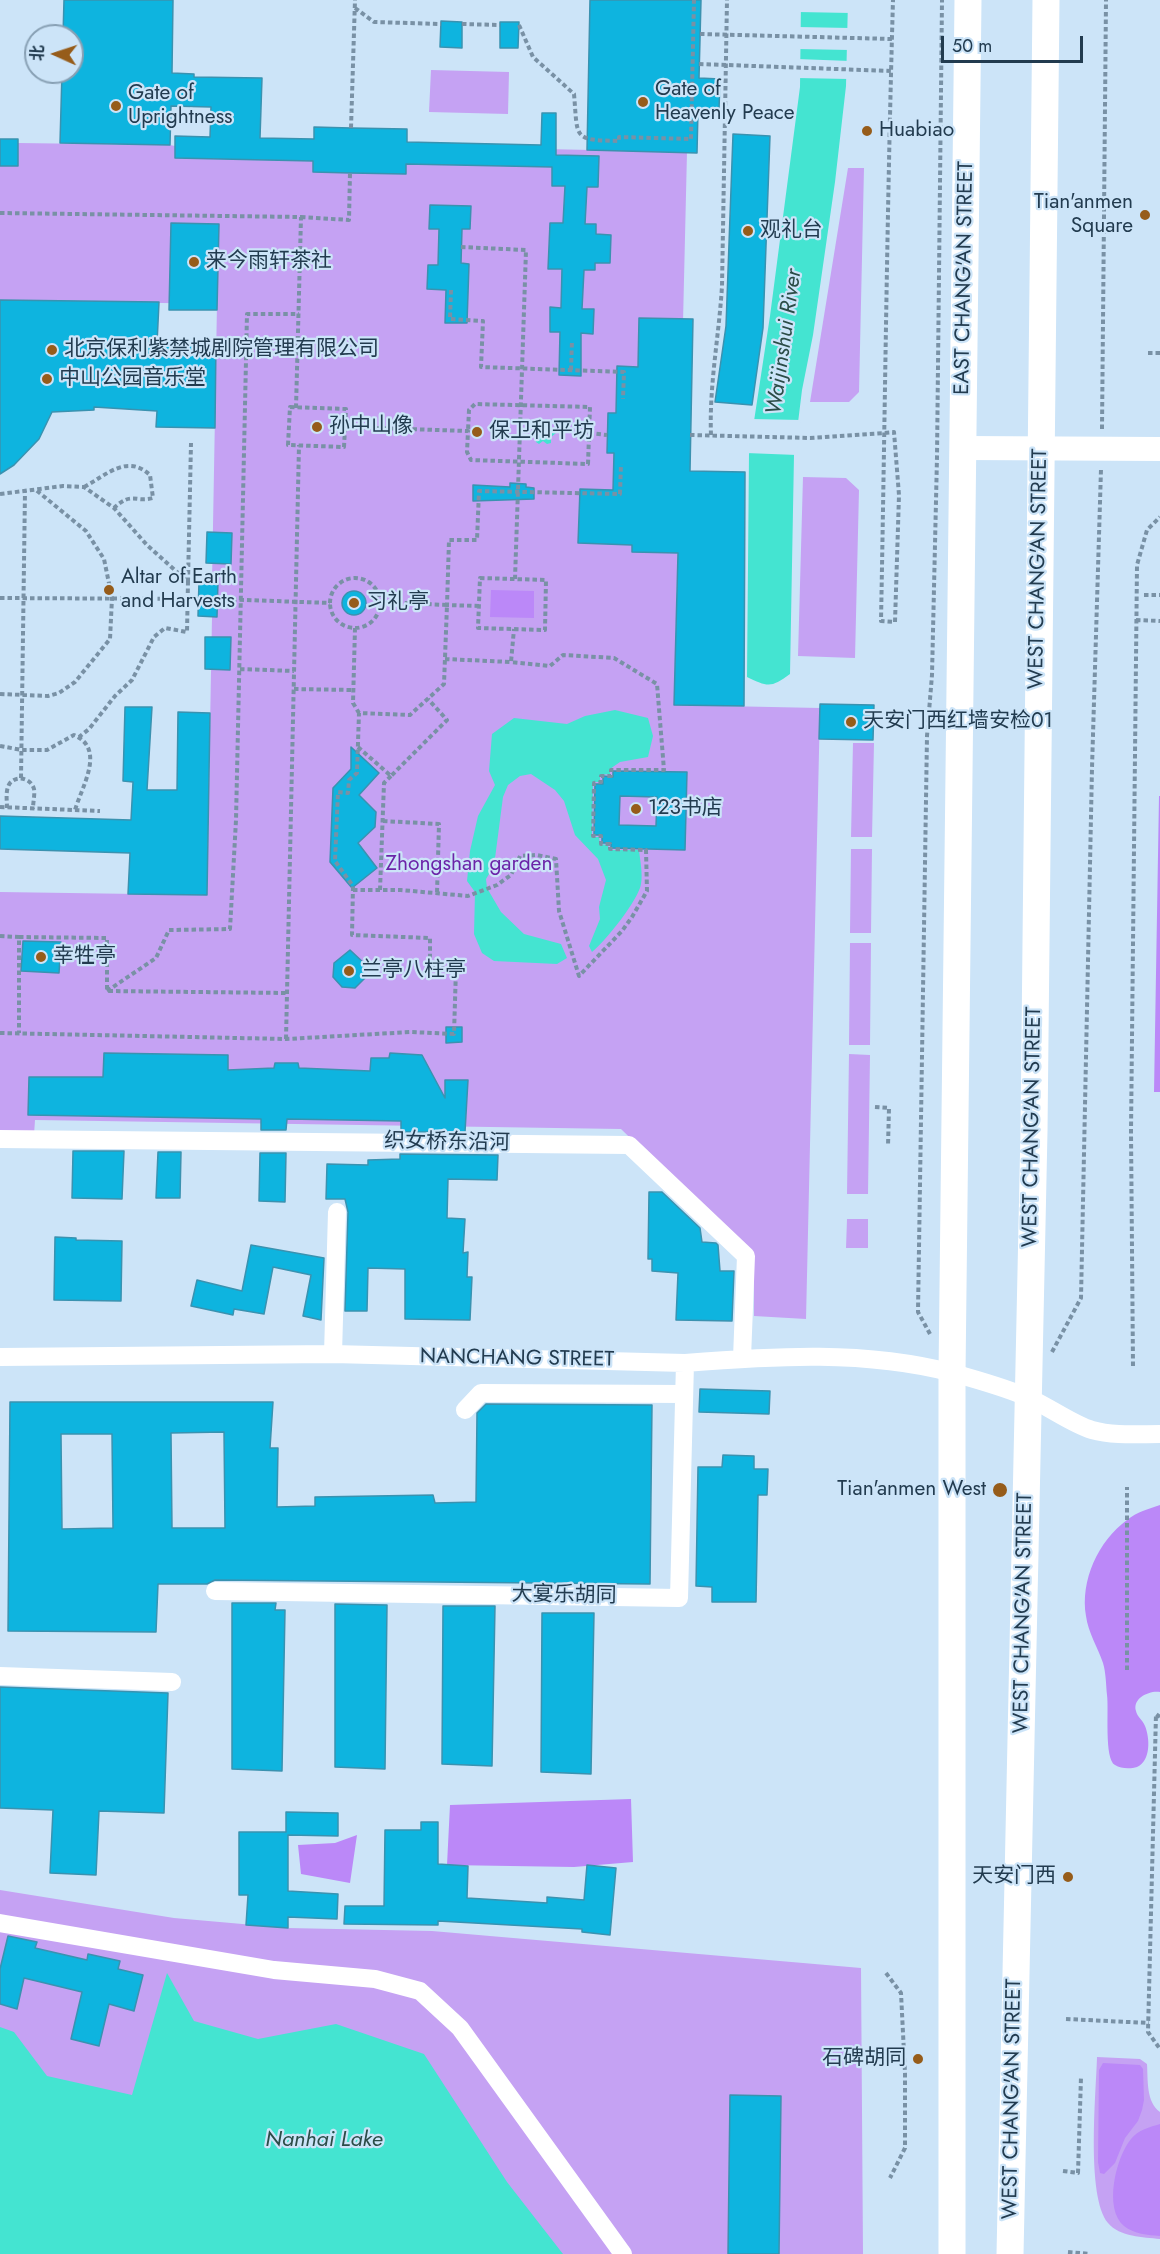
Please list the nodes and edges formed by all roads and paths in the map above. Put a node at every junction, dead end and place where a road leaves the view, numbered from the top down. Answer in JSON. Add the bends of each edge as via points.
{"nodes":[{"id":1,"x":355,"y":0,"type":"edge"},
{"id":2,"x":694,"y":0,"type":"edge"},
{"id":3,"x":727,"y":0,"type":"edge"},
{"id":4,"x":893,"y":0,"type":"edge"},
{"id":5,"x":942,"y":0,"type":"edge"},
{"id":6,"x":968,"y":0,"type":"edge"},
{"id":7,"x":1046,"y":0,"type":"edge"},
{"id":8,"x":1106,"y":0,"type":"edge"},
{"id":9,"x":355,"y":8,"type":"junction"},
{"id":10,"x":441,"y":24,"type":"dead end"},
{"id":11,"x":462,"y":24,"type":"dead end"},
{"id":12,"x":500,"y":25,"type":"dead end"},
{"id":13,"x":519,"y":25,"type":"dead end"},
{"id":14,"x":700,"y":34,"type":"dead end"},
{"id":15,"x":726,"y":35,"type":"junction"},
{"id":16,"x":892,"y":39,"type":"junction"},
{"id":17,"x":699,"y":64,"type":"dead end"},
{"id":18,"x":726,"y":66,"type":"junction"},
{"id":19,"x":891,"y":71,"type":"junction"},
{"id":20,"x":351,"y":128,"type":"dead end"},
{"id":21,"x":350,"y":172,"type":"dead end"},
{"id":22,"x":0,"y":213,"type":"edge"},
{"id":23,"x":301,"y":217,"type":"junction"},
{"id":24,"x":461,"y":247,"type":"dead end"},
{"id":25,"x":451,"y":290,"type":"dead end"},
{"id":26,"x":299,"y":314,"type":"junction"},
{"id":27,"x":572,"y":340,"type":"dead end"},
{"id":28,"x":1148,"y":353,"type":"dead end"},
{"id":29,"x":1160,"y":353,"type":"edge"},
{"id":30,"x":521,"y":369,"type":"junction"},
{"id":31,"x":571,"y":370,"type":"junction"},
{"id":32,"x":623,"y":399,"type":"dead end"},
{"id":33,"x":520,"y":405,"type":"junction"},
{"id":34,"x":296,"y":408,"type":"junction"},
{"id":35,"x":345,"y":427,"type":"junction"},
{"id":36,"x":468,"y":431,"type":"junction"},
{"id":37,"x":589,"y":433,"type":"junction"},
{"id":38,"x":884,"y":433,"type":"junction"},
{"id":39,"x":607,"y":435,"type":"dead end"},
{"id":40,"x":690,"y":435,"type":"dead end"},
{"id":41,"x":711,"y":435,"type":"junction"},
{"id":42,"x":191,"y":443,"type":"dead end"},
{"id":43,"x":299,"y":446,"type":"junction"},
{"id":44,"x":963,"y":448,"type":"junction"},
{"id":45,"x":1040,"y":448,"type":"junction"},
{"id":46,"x":1102,"y":448,"type":"junction"},
{"id":47,"x":1160,"y":449,"type":"edge"},
{"id":48,"x":518,"y":462,"type":"junction"},
{"id":49,"x":621,"y":464,"type":"dead end"},
{"id":50,"x":84,"y":487,"type":"junction"},
{"id":51,"x":36,"y":490,"type":"junction"},
{"id":52,"x":25,"y":491,"type":"junction"},
{"id":53,"x":517,"y":492,"type":"junction"},
{"id":54,"x":0,"y":494,"type":"edge"},
{"id":55,"x":114,"y":508,"type":"junction"},
{"id":56,"x":1160,"y":517,"type":"edge"},
{"id":57,"x":515,"y":579,"type":"junction"},
{"id":58,"x":188,"y":582,"type":"junction"},
{"id":59,"x":1144,"y":595,"type":"dead end"},
{"id":60,"x":1160,"y":595,"type":"edge"},
{"id":61,"x":0,"y":598,"type":"edge"},
{"id":62,"x":24,"y":598,"type":"junction"},
{"id":63,"x":111,"y":598,"type":"junction"},
{"id":64,"x":188,"y":599,"type":"junction"},
{"id":65,"x":198,"y":599,"type":"dead end"},
{"id":66,"x":217,"y":599,"type":"dead end"},
{"id":67,"x":242,"y":600,"type":"junction"},
{"id":68,"x":296,"y":602,"type":"junction"},
{"id":69,"x":381,"y":602,"type":"junction"},
{"id":70,"x":330,"y":603,"type":"junction"},
{"id":71,"x":447,"y":605,"type":"junction"},
{"id":72,"x":479,"y":606,"type":"junction"},
{"id":73,"x":1136,"y":620,"type":"junction"},
{"id":74,"x":1160,"y":621,"type":"edge"},
{"id":75,"x":355,"y":628,"type":"junction"},
{"id":76,"x":514,"y":629,"type":"junction"},
{"id":77,"x":445,"y":659,"type":"junction"},
{"id":78,"x":511,"y":662,"type":"junction"},
{"id":79,"x":240,"y":669,"type":"junction"},
{"id":80,"x":294,"y":670,"type":"junction"},
{"id":81,"x":294,"y":689,"type":"junction"},
{"id":82,"x":353,"y":690,"type":"junction"},
{"id":83,"x":0,"y":694,"type":"edge"},
{"id":84,"x":22,"y":694,"type":"junction"},
{"id":85,"x":428,"y":699,"type":"junction"},
{"id":86,"x":359,"y":713,"type":"junction"},
{"id":87,"x":79,"y":737,"type":"junction"},
{"id":88,"x":0,"y":746,"type":"edge"},
{"id":89,"x":357,"y":747,"type":"junction"},
{"id":90,"x":21,"y":750,"type":"junction"},
{"id":91,"x":391,"y":776,"type":"junction"},
{"id":92,"x":21,"y":778,"type":"junction"},
{"id":93,"x":0,"y":807,"type":"edge"},
{"id":94,"x":7,"y":808,"type":"junction"},
{"id":95,"x":33,"y":808,"type":"junction"},
{"id":96,"x":75,"y":810,"type":"junction"},
{"id":97,"x":100,"y":811,"type":"dead end"},
{"id":98,"x":383,"y":820,"type":"junction"},
{"id":99,"x":353,"y":890,"type":"junction"},
{"id":100,"x":380,"y":890,"type":"junction"},
{"id":101,"x":437,"y":893,"type":"junction"},
{"id":102,"x":0,"y":936,"type":"edge"},
{"id":103,"x":19,"y":937,"type":"junction"},
{"id":104,"x":107,"y":991,"type":"junction"},
{"id":105,"x":287,"y":993,"type":"junction"},
{"id":106,"x":0,"y":1033,"type":"edge"},
{"id":107,"x":19,"y":1033,"type":"junction"},
{"id":108,"x":286,"y":1039,"type":"junction"},
{"id":109,"x":875,"y":1107,"type":"dead end"},
{"id":110,"x":0,"y":1138,"type":"edge"},
{"id":111,"x":888,"y":1146,"type":"dead end"},
{"id":112,"x":337,"y":1212,"type":"dead end"},
{"id":113,"x":935,"y":1342,"type":"dead end"},
{"id":114,"x":333,"y":1354,"type":"junction"},
{"id":115,"x":0,"y":1357,"type":"edge"},
{"id":116,"x":742,"y":1358,"type":"junction"},
{"id":117,"x":1049,"y":1358,"type":"dead end"},
{"id":118,"x":685,"y":1363,"type":"junction"},
{"id":119,"x":1133,"y":1366,"type":"dead end"},
{"id":120,"x":952,"y":1373,"type":"junction"},
{"id":121,"x":684,"y":1394,"type":"junction"},
{"id":122,"x":1028,"y":1397,"type":"junction"},
{"id":123,"x":465,"y":1410,"type":"dead end"},
{"id":124,"x":1160,"y":1434,"type":"edge"},
{"id":125,"x":1127,"y":1487,"type":"dead end"},
{"id":126,"x":215,"y":1592,"type":"dead end"},
{"id":127,"x":1127,"y":1670,"type":"dead end"},
{"id":128,"x":0,"y":1676,"type":"edge"},
{"id":129,"x":172,"y":1682,"type":"dead end"},
{"id":130,"x":1160,"y":1717,"type":"edge"},
{"id":131,"x":0,"y":1923,"type":"edge"},
{"id":132,"x":886,"y":1973,"type":"dead end"},
{"id":133,"x":1066,"y":2019,"type":"dead end"},
{"id":134,"x":1149,"y":2023,"type":"junction"},
{"id":135,"x":1160,"y":2049,"type":"edge"},
{"id":136,"x":1081,"y":2077,"type":"dead end"},
{"id":137,"x":1064,"y":2170,"type":"dead end"},
{"id":138,"x":890,"y":2178,"type":"dead end"},
{"id":139,"x":1068,"y":2252,"type":"dead end"},
{"id":140,"x":623,"y":2254,"type":"edge"},
{"id":141,"x":952,"y":2254,"type":"edge"},
{"id":142,"x":1010,"y":2254,"type":"edge"},
{"id":143,"x":1090,"y":2254,"type":"edge"}],
"edges":[{"from":1,"to":9,"type":"path"},
{"from":2,"to":13,"type":"path","via":[[691,139],[619,137],[619,141],[582,137],[574,94],[533,57]]},
{"from":3,"to":15,"type":"path"},
{"from":4,"to":16,"type":"path"},
{"from":5,"to":113,"type":"path","via":[[937,457],[927,736],[918,1312]]},
{"from":6,"to":44,"type":"highway","name":"EAST CHANG'AN STREET"},
{"from":7,"to":45,"type":"highway","name":"WEST CHANG'AN STREET"},
{"from":8,"to":46,"type":"path"},
{"from":9,"to":10,"type":"path","via":[[375,22]]},
{"from":9,"to":20,"type":"path"},
{"from":11,"to":12,"type":"path"},
{"from":14,"to":15,"type":"path"},
{"from":15,"to":16,"type":"path"},
{"from":15,"to":18,"type":"path"},
{"from":16,"to":19,"type":"path"},
{"from":17,"to":18,"type":"path"},
{"from":18,"to":19,"type":"path"},
{"from":18,"to":41,"type":"path","via":[[722,286]]},
{"from":19,"to":38,"type":"path"},
{"from":21,"to":23,"type":"path","via":[[349,220]]},
{"from":22,"to":23,"type":"path"},
{"from":23,"to":26,"type":"path"},
{"from":24,"to":30,"type":"path","via":[[526,250]]},
{"from":25,"to":30,"type":"path","via":[[450,319],[483,321],[482,367]]},
{"from":26,"to":34,"type":"path"},
{"from":26,"to":67,"type":"path","via":[[247,314]]},
{"from":27,"to":31,"type":"path"},
{"from":28,"to":29,"type":"path"},
{"from":30,"to":31,"type":"path"},
{"from":30,"to":33,"type":"path"},
{"from":31,"to":32,"type":"path","via":[[624,372]]},
{"from":33,"to":36,"type":"path","via":[[475,404],[469,410]]},
{"from":33,"to":37,"type":"path","via":[[590,407]]},
{"from":33,"to":48,"type":"path"},
{"from":34,"to":35,"type":"path","via":[[346,409]]},
{"from":34,"to":43,"type":"path","via":[[290,407],[288,445]]},
{"from":35,"to":36,"type":"path"},
{"from":35,"to":43,"type":"path","via":[[344,447]]},
{"from":36,"to":48,"type":"path","via":[[467,452],[471,460]]},
{"from":37,"to":39,"type":"path"},
{"from":37,"to":48,"type":"path","via":[[588,464]]},
{"from":38,"to":38,"type":"path","via":[[894,432],[899,495],[895,622],[881,621]]},
{"from":38,"to":41,"type":"path","via":[[810,438]]},
{"from":40,"to":41,"type":"path"},
{"from":42,"to":58,"type":"path"},
{"from":43,"to":68,"type":"path"},
{"from":44,"to":45,"type":"main road"},
{"from":44,"to":120,"type":"highway"},
{"from":45,"to":46,"type":"main road"},
{"from":45,"to":122,"type":"highway","name":"WEST CHANG'AN STREET"},
{"from":46,"to":47,"type":"main road"},
{"from":46,"to":117,"type":"path","via":[[1081,1298]]},
{"from":48,"to":53,"type":"path"},
{"from":49,"to":53,"type":"path","via":[[620,494]]},
{"from":50,"to":51,"type":"path"},
{"from":50,"to":55,"type":"path"},
{"from":50,"to":55,"type":"path","via":[[124,465],[141,467],[150,476],[153,498],[122,500]]},
{"from":51,"to":52,"type":"path"},
{"from":51,"to":63,"type":"path","via":[[86,531],[104,559]]},
{"from":52,"to":54,"type":"path"},
{"from":52,"to":62,"type":"path"},
{"from":53,"to":57,"type":"path"},
{"from":53,"to":71,"type":"path","via":[[478,491],[477,540],[449,540]]},
{"from":55,"to":58,"type":"path"},
{"from":56,"to":73,"type":"path","via":[[1147,530],[1137,565]]},
{"from":57,"to":72,"type":"path","via":[[480,578]]},
{"from":57,"to":76,"type":"path","via":[[546,580],[546,600],[545,630]]},
{"from":58,"to":64,"type":"path"},
{"from":59,"to":60,"type":"path"},
{"from":61,"to":62,"type":"path"},
{"from":62,"to":63,"type":"path"},
{"from":62,"to":84,"type":"path"},
{"from":63,"to":64,"type":"path"},
{"from":63,"to":84,"type":"path","via":[[110,639],[75,682],[48,696]]},
{"from":64,"to":65,"type":"path"},
{"from":64,"to":87,"type":"path","via":[[187,632],[165,628],[153,637],[132,680]]},
{"from":66,"to":67,"type":"path"},
{"from":67,"to":68,"type":"path"},
{"from":67,"to":79,"type":"path"},
{"from":68,"to":70,"type":"path"},
{"from":68,"to":80,"type":"path"},
{"from":69,"to":70,"type":"path","via":[[375,586],[351,577],[336,586]]},
{"from":69,"to":71,"type":"path"},
{"from":69,"to":75,"type":"path","via":[[376,618]]},
{"from":70,"to":75,"type":"path","via":[[335,618]]},
{"from":71,"to":72,"type":"path"},
{"from":71,"to":77,"type":"path"},
{"from":72,"to":76,"type":"path","via":[[478,628]]},
{"from":73,"to":74,"type":"path"},
{"from":73,"to":119,"type":"path"},
{"from":75,"to":82,"type":"path"},
{"from":76,"to":78,"type":"path"},
{"from":77,"to":78,"type":"path"},
{"from":77,"to":85,"type":"path","via":[[444,684]]},
{"from":78,"to":101,"type":"path","via":[[550,666],[563,655],[614,658],[657,684],[664,770],[611,770],[611,776],[601,776],[601,783],[594,783],[593,836],[601,836],[601,844],[610,844],[610,849],[646,850],[646,891],[622,931],[579,976],[559,911],[556,859],[519,856],[511,875],[497,885],[468,896]]},
{"from":79,"to":80,"type":"path"},
{"from":79,"to":104,"type":"path","via":[[230,929],[170,930],[156,958]]},
{"from":80,"to":81,"type":"path"},
{"from":81,"to":82,"type":"path"},
{"from":81,"to":105,"type":"path"},
{"from":82,"to":86,"type":"path","via":[[353,703]]},
{"from":83,"to":84,"type":"path"},
{"from":84,"to":90,"type":"path"},
{"from":85,"to":86,"type":"path","via":[[410,715]]},
{"from":85,"to":91,"type":"path","via":[[447,720]]},
{"from":86,"to":89,"type":"path"},
{"from":87,"to":90,"type":"path","via":[[74,735],[46,750]]},
{"from":87,"to":96,"type":"path","via":[[85,740],[90,761]]},
{"from":88,"to":90,"type":"path"},
{"from":89,"to":91,"type":"path"},
{"from":89,"to":99,"type":"path","via":[[357,773],[349,780],[348,793],[338,792],[335,861]]},
{"from":90,"to":92,"type":"path"},
{"from":91,"to":98,"type":"path","via":[[384,783]]},
{"from":92,"to":94,"type":"path","via":[[10,784]]},
{"from":92,"to":95,"type":"path","via":[[33,788]]},
{"from":93,"to":94,"type":"path"},
{"from":94,"to":95,"type":"path"},
{"from":95,"to":96,"type":"path"},
{"from":96,"to":97,"type":"path"},
{"from":98,"to":100,"type":"path"},
{"from":98,"to":101,"type":"path","via":[[439,824]]},
{"from":99,"to":100,"type":"path"},
{"from":99,"to":108,"type":"path","via":[[352,935],[430,938],[430,967],[456,968],[454,1034],[411,1032]]},
{"from":100,"to":101,"type":"path"},
{"from":102,"to":103,"type":"path"},
{"from":103,"to":104,"type":"path","via":[[107,938]]},
{"from":103,"to":107,"type":"path"},
{"from":104,"to":105,"type":"path"},
{"from":105,"to":108,"type":"path"},
{"from":106,"to":107,"type":"path"},
{"from":107,"to":108,"type":"path"},
{"from":109,"to":111,"type":"path","via":[[889,1108]]},
{"from":110,"to":116,"type":"street","name":"织女桥东沿河","via":[[630,1145],[746,1256]]},
{"from":112,"to":114,"type":"street"},
{"from":114,"to":115,"type":"street","name":"NANCHANG STREET"},
{"from":114,"to":118,"type":"street","name":"NANCHANG STREET"},
{"from":116,"to":118,"type":"street","name":"NANCHANG STREET"},
{"from":116,"to":120,"type":"street","name":"NANCHANG STREET","via":[[875,1359]]},
{"from":118,"to":121,"type":"street","name":"大宴乐胡同"},
{"from":120,"to":122,"type":"street","name":"NANCHANG STREET"},
{"from":120,"to":141,"type":"highway"},
{"from":121,"to":123,"type":"street","via":[[481,1394]]},
{"from":121,"to":126,"type":"street","name":"大宴乐胡同","via":[[679,1598]]},
{"from":122,"to":124,"type":"street","name":"NANCHANG STREET","via":[[1091,1430]]},
{"from":122,"to":142,"type":"highway","name":"WEST CHANG'AN STREET"},
{"from":125,"to":127,"type":"path"},
{"from":128,"to":129,"type":"street"},
{"from":130,"to":134,"type":"path","via":[[1156,1714]]},
{"from":131,"to":140,"type":"street","via":[[274,1970],[375,1979],[420,1991],[460,2028]]},
{"from":132,"to":138,"type":"path","via":[[902,1993],[905,2073],[905,2148]]},
{"from":133,"to":134,"type":"path"},
{"from":134,"to":135,"type":"path","via":[[1148,2032]]},
{"from":136,"to":137,"type":"path","via":[[1078,2173]]},
{"from":139,"to":143,"type":"path"}]}
